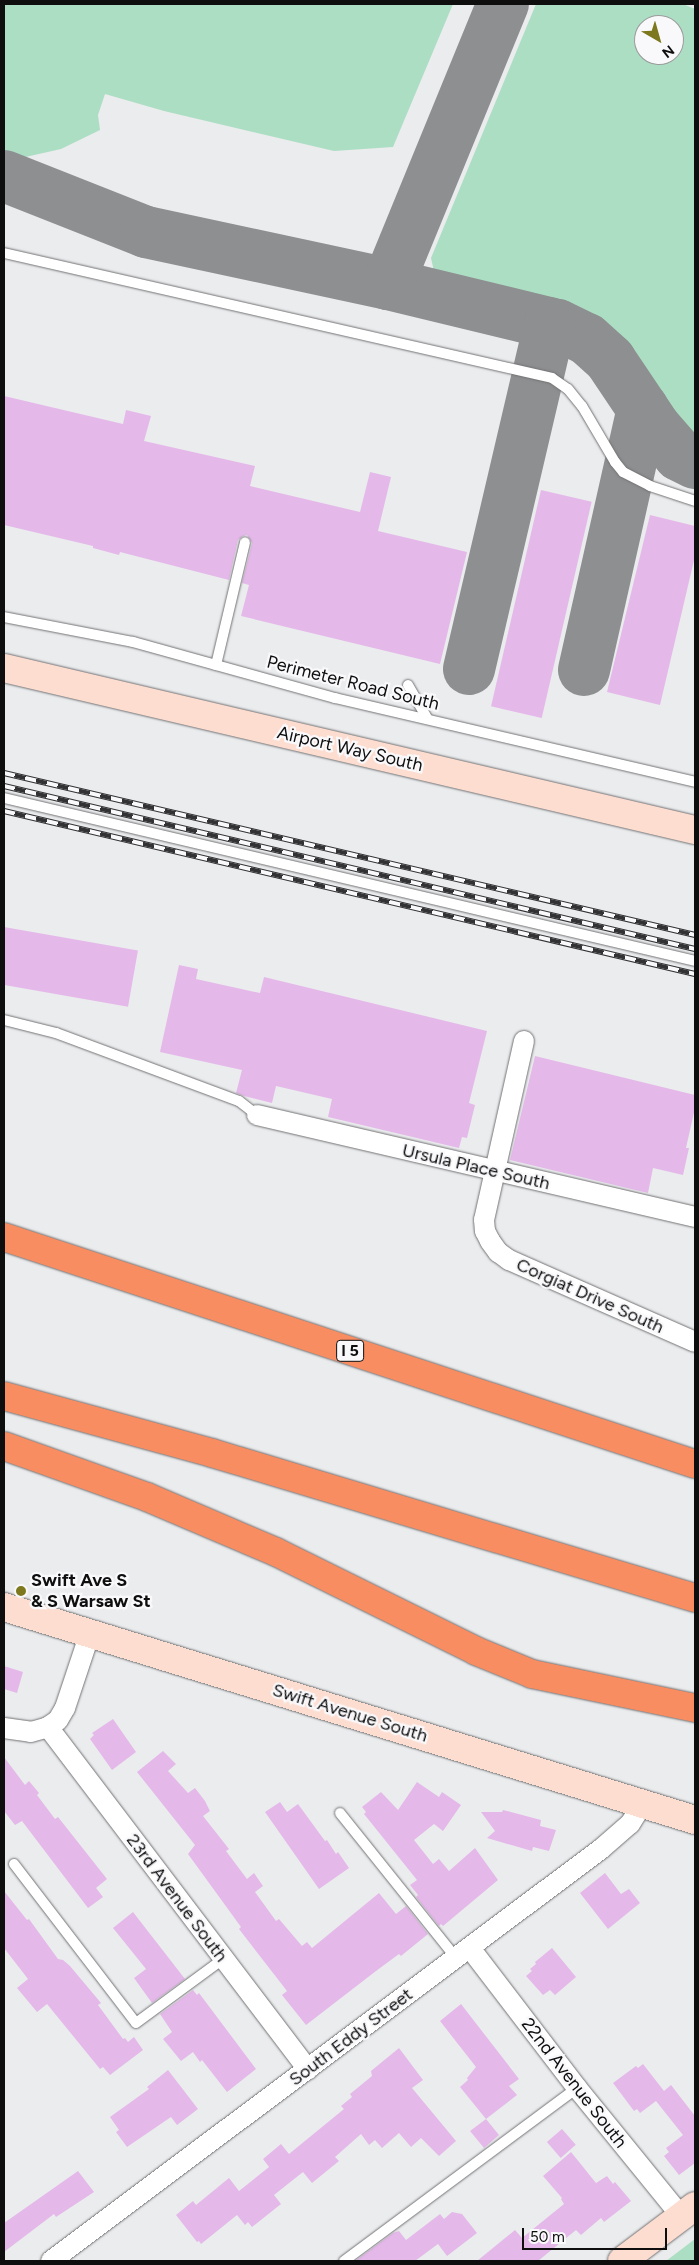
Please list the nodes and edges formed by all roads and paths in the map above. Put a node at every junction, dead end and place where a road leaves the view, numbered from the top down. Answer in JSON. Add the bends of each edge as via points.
{"nodes":[{"id":1,"x":4,"y":253,"type":"edge"},
{"id":2,"x":695,"y":501,"type":"edge"},
{"id":3,"x":245,"y":542,"type":"dead end"},
{"id":4,"x":4,"y":617,"type":"edge"},
{"id":5,"x":216,"y":665,"type":"junction"},
{"id":6,"x":4,"y":668,"type":"edge"},
{"id":7,"x":408,"y":685,"type":"dead end"},
{"id":8,"x":427,"y":718,"type":"junction"},
{"id":9,"x":695,"y":782,"type":"edge"},
{"id":10,"x":4,"y":798,"type":"edge"},
{"id":11,"x":695,"y":830,"type":"edge"},
{"id":12,"x":695,"y":961,"type":"edge"},
{"id":13,"x":4,"y":1020,"type":"edge"},
{"id":14,"x":524,"y":1041,"type":"dead end"},
{"id":15,"x":257,"y":1115,"type":"joint"},
{"id":16,"x":494,"y":1171,"type":"junction"},
{"id":17,"x":695,"y":1217,"type":"edge"},
{"id":18,"x":4,"y":1237,"type":"edge"},
{"id":19,"x":695,"y":1342,"type":"edge"},
{"id":20,"x":4,"y":1396,"type":"edge"},
{"id":21,"x":4,"y":1446,"type":"edge"},
{"id":22,"x":695,"y":1464,"type":"edge"},
{"id":23,"x":695,"y":1598,"type":"edge"},
{"id":24,"x":4,"y":1607,"type":"edge"},
{"id":25,"x":90,"y":1634,"type":"junction"},
{"id":26,"x":695,"y":1708,"type":"edge"},
{"id":27,"x":48,"y":1727,"type":"junction"},
{"id":28,"x":4,"y":1728,"type":"edge"},
{"id":29,"x":643,"y":1803,"type":"junction"},
{"id":30,"x":340,"y":1813,"type":"dead end"},
{"id":31,"x":695,"y":1820,"type":"edge"},
{"id":32,"x":14,"y":1864,"type":"dead end"},
{"id":33,"x":463,"y":1953,"type":"junction"},
{"id":34,"x":223,"y":1959,"type":"junction"},
{"id":35,"x":308,"y":2069,"type":"junction"},
{"id":36,"x":577,"y":2088,"type":"junction"},
{"id":37,"x":688,"y":2211,"type":"edge"},
{"id":38,"x":50,"y":2261,"type":"edge"},
{"id":39,"x":344,"y":2261,"type":"edge"},
{"id":40,"x":622,"y":2261,"type":"edge"}],
"edges":[{"from":1,"to":2,"type":"lane","via":[[552,378],[568,389],[582,406],[623,472],[650,486]]},
{"from":3,"to":5,"type":"lane"},
{"from":4,"to":5,"type":"lane","name":"Perimeter Road South","via":[[133,642]]},
{"from":5,"to":8,"type":"lane","name":"Perimeter Road South","via":[[335,698]]},
{"from":6,"to":11,"type":"street","name":"Airport Way South"},
{"from":7,"to":8,"type":"lane"},
{"from":8,"to":9,"type":"lane","name":"Perimeter Road South"},
{"from":10,"to":12,"type":"lane"},
{"from":13,"to":15,"type":"lane","via":[[56,1033],[239,1101]]},
{"from":14,"to":16,"type":"street"},
{"from":15,"to":16,"type":"street","name":"Ursula Place South"},
{"from":16,"to":17,"type":"street","name":"Ursula Place South"},
{"from":16,"to":19,"type":"street","name":"Corgiat Drive South","via":[[484,1220],[490,1241],[498,1252],[509,1260]]},
{"from":18,"to":22,"type":"highway","number":"I 5"},
{"from":20,"to":23,"type":"highway","via":[[221,1456]]},
{"from":21,"to":26,"type":"highway","via":[[147,1496],[268,1548],[476,1651],[532,1674]]},
{"from":24,"to":25,"type":"street","name":"Swift Avenue South"},
{"from":25,"to":27,"type":"street","via":[[65,1708],[58,1720]]},
{"from":25,"to":29,"type":"street","name":"Swift Avenue South"},
{"from":27,"to":28,"type":"street","via":[[31,1732]]},
{"from":27,"to":34,"type":"street","name":"23rd Avenue South"},
{"from":29,"to":31,"type":"street","name":"Swift Avenue South"},
{"from":29,"to":33,"type":"street","name":"South Eddy Street","via":[[618,1836]]},
{"from":30,"to":33,"type":"lane"},
{"from":32,"to":34,"type":"lane","via":[[136,2022]]},
{"from":33,"to":35,"type":"street","name":"South Eddy Street"},
{"from":33,"to":36,"type":"street","name":"22nd Avenue South"},
{"from":34,"to":35,"type":"street","name":"23rd Avenue South"},
{"from":35,"to":38,"type":"street","name":"South Eddy Street"},
{"from":36,"to":37,"type":"street","name":"22nd Avenue South"},
{"from":36,"to":39,"type":"lane"},
{"from":37,"to":40,"type":"street"}]}
